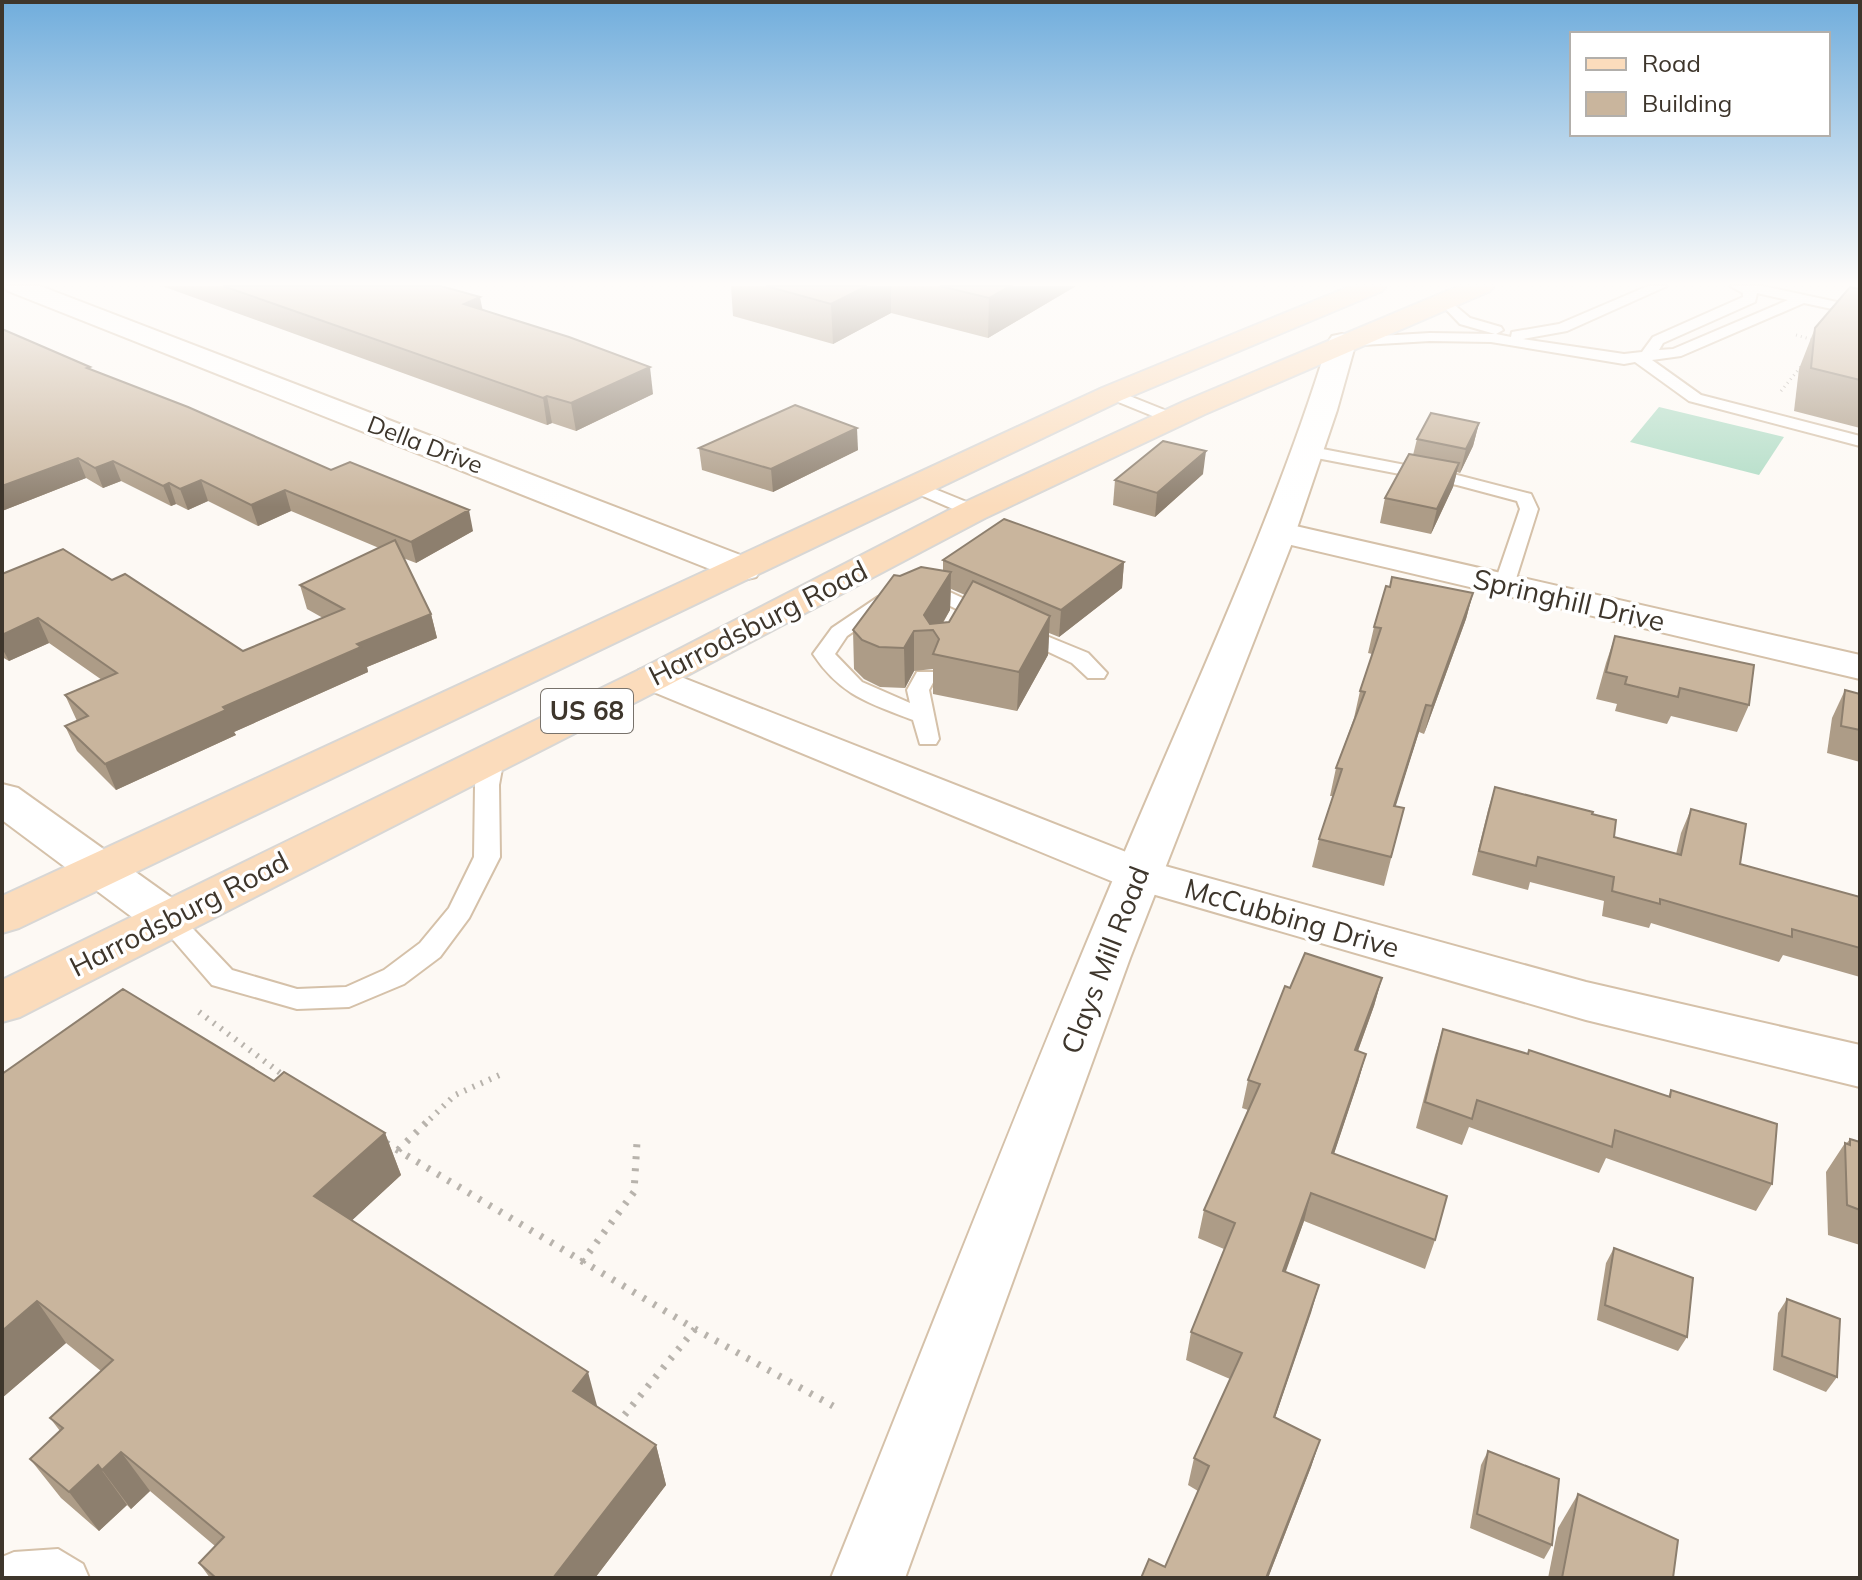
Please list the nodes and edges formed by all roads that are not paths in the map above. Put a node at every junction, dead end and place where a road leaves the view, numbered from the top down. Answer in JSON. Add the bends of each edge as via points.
{"nodes":[{"id":1,"x":206,"y":360,"type":"edge"},
{"id":2,"x":1192,"y":360,"type":"edge"},
{"id":3,"x":1302,"y":360,"type":"edge"},
{"id":4,"x":1336,"y":360,"type":"edge"},
{"id":5,"x":1648,"y":360,"type":"edge"},
{"id":6,"x":1112,"y":394,"type":"junction"},
{"id":7,"x":1171,"y":418,"type":"junction"},
{"id":8,"x":1860,"y":441,"type":"edge"},
{"id":9,"x":1307,"y":451,"type":"junction"},
{"id":10,"x":915,"y":486,"type":"junction"},
{"id":11,"x":973,"y":511,"type":"junction"},
{"id":12,"x":1278,"y":532,"type":"junction"},
{"id":13,"x":743,"y":569,"type":"junction"},
{"id":14,"x":1504,"y":585,"type":"junction"},
{"id":15,"x":692,"y":591,"type":"junction"},
{"id":16,"x":1860,"y":667,"type":"edge"},
{"id":17,"x":670,"y":669,"type":"junction"},
{"id":18,"x":1096,"y":673,"type":"dead end"},
{"id":19,"x":925,"y":677,"type":"dead end"},
{"id":20,"x":504,"y":678,"type":"junction"},
{"id":21,"x":923,"y":716,"type":"junction"},
{"id":22,"x":928,"y":739,"type":"dead end"},
{"id":23,"x":492,"y":758,"type":"junction"},
{"id":24,"x":2,"y":798,"type":"edge"},
{"id":25,"x":100,"y":870,"type":"junction"},
{"id":26,"x":1138,"y":874,"type":"junction"},
{"id":27,"x":2,"y":916,"type":"edge"},
{"id":28,"x":169,"y":920,"type":"junction"},
{"id":29,"x":2,"y":1003,"type":"edge"},
{"id":30,"x":1860,"y":1066,"type":"edge"},
{"id":31,"x":8,"y":1578,"type":"edge"},
{"id":32,"x":69,"y":1578,"type":"edge"},
{"id":33,"x":868,"y":1578,"type":"edge"}],
"edges":[{"from":1,"to":13,"type":"street","name":"Della Drive"},
{"from":2,"to":6,"type":"main road","name":"Harrodsburg Road","number":"US 68"},
{"from":3,"to":7,"type":"main road","name":"Harrodsburg Road","number":"US 68"},
{"from":4,"to":9,"type":"street","name":"Clays Mill Road"},
{"from":5,"to":8,"type":"lane","via":[[1695,398]]},
{"from":6,"to":7,"type":"lane"},
{"from":6,"to":10,"type":"main road","name":"Harrodsburg Road","number":"US 68"},
{"from":7,"to":11,"type":"main road","name":"Harrodsburg Road","number":"US 68"},
{"from":9,"to":12,"type":"street","name":"Clays Mill Road"},
{"from":9,"to":14,"type":"lane","via":[[1525,498],[1529,509]]},
{"from":10,"to":11,"type":"lane"},
{"from":10,"to":13,"type":"main road","name":"Harrodsburg Road","number":"US 68"},
{"from":11,"to":17,"type":"main road","name":"Harrodsburg Road","number":"US 68"},
{"from":12,"to":14,"type":"street","name":"Springhill Drive"},
{"from":12,"to":26,"type":"street","name":"Clays Mill Road"},
{"from":13,"to":15,"type":"main road","name":"Harrodsburg Road","number":"US 68"},
{"from":13,"to":17,"type":"main road","via":[[748,585],[743,600]]},
{"from":14,"to":16,"type":"street","name":"Springhill Drive"},
{"from":15,"to":17,"type":"main road","via":[[640,642],[636,658]]},
{"from":15,"to":20,"type":"main road","name":"Harrodsburg Road","number":"US 68"},
{"from":17,"to":20,"type":"main road"},
{"from":17,"to":23,"type":"main road","name":"Harrodsburg Road","number":"US 68"},
{"from":17,"to":26,"type":"street","name":"McCubbing Drive"},
{"from":18,"to":21,"type":"lane","via":[[1080,658],[962,612],[941,594],[885,601],[839,632],[824,654],[853,688]]},
{"from":19,"to":21,"type":"lane","via":[[918,690]]},
{"from":20,"to":25,"type":"main road","name":"Harrodsburg Road","number":"US 68"},
{"from":21,"to":22,"type":"lane"},
{"from":23,"to":28,"type":"main road","name":"Harrodsburg Road","number":"US 68"},
{"from":23,"to":28,"type":"lane","via":[[487,857],[460,912],[430,950],[394,977],[349,997],[297,999],[222,978]]},
{"from":24,"to":25,"type":"street"},
{"from":25,"to":27,"type":"main road","name":"Harrodsburg Road","number":"US 68"},
{"from":25,"to":28,"type":"street"},
{"from":26,"to":30,"type":"street","name":"McCubbing Drive","via":[[1586,1001]]},
{"from":26,"to":33,"type":"street","name":"Clays Mill Road"},
{"from":28,"to":29,"type":"main road","name":"Harrodsburg Road","number":"US 68"},
{"from":31,"to":32,"type":"lane","via":[[14,1572],[58,1569]]}]}
